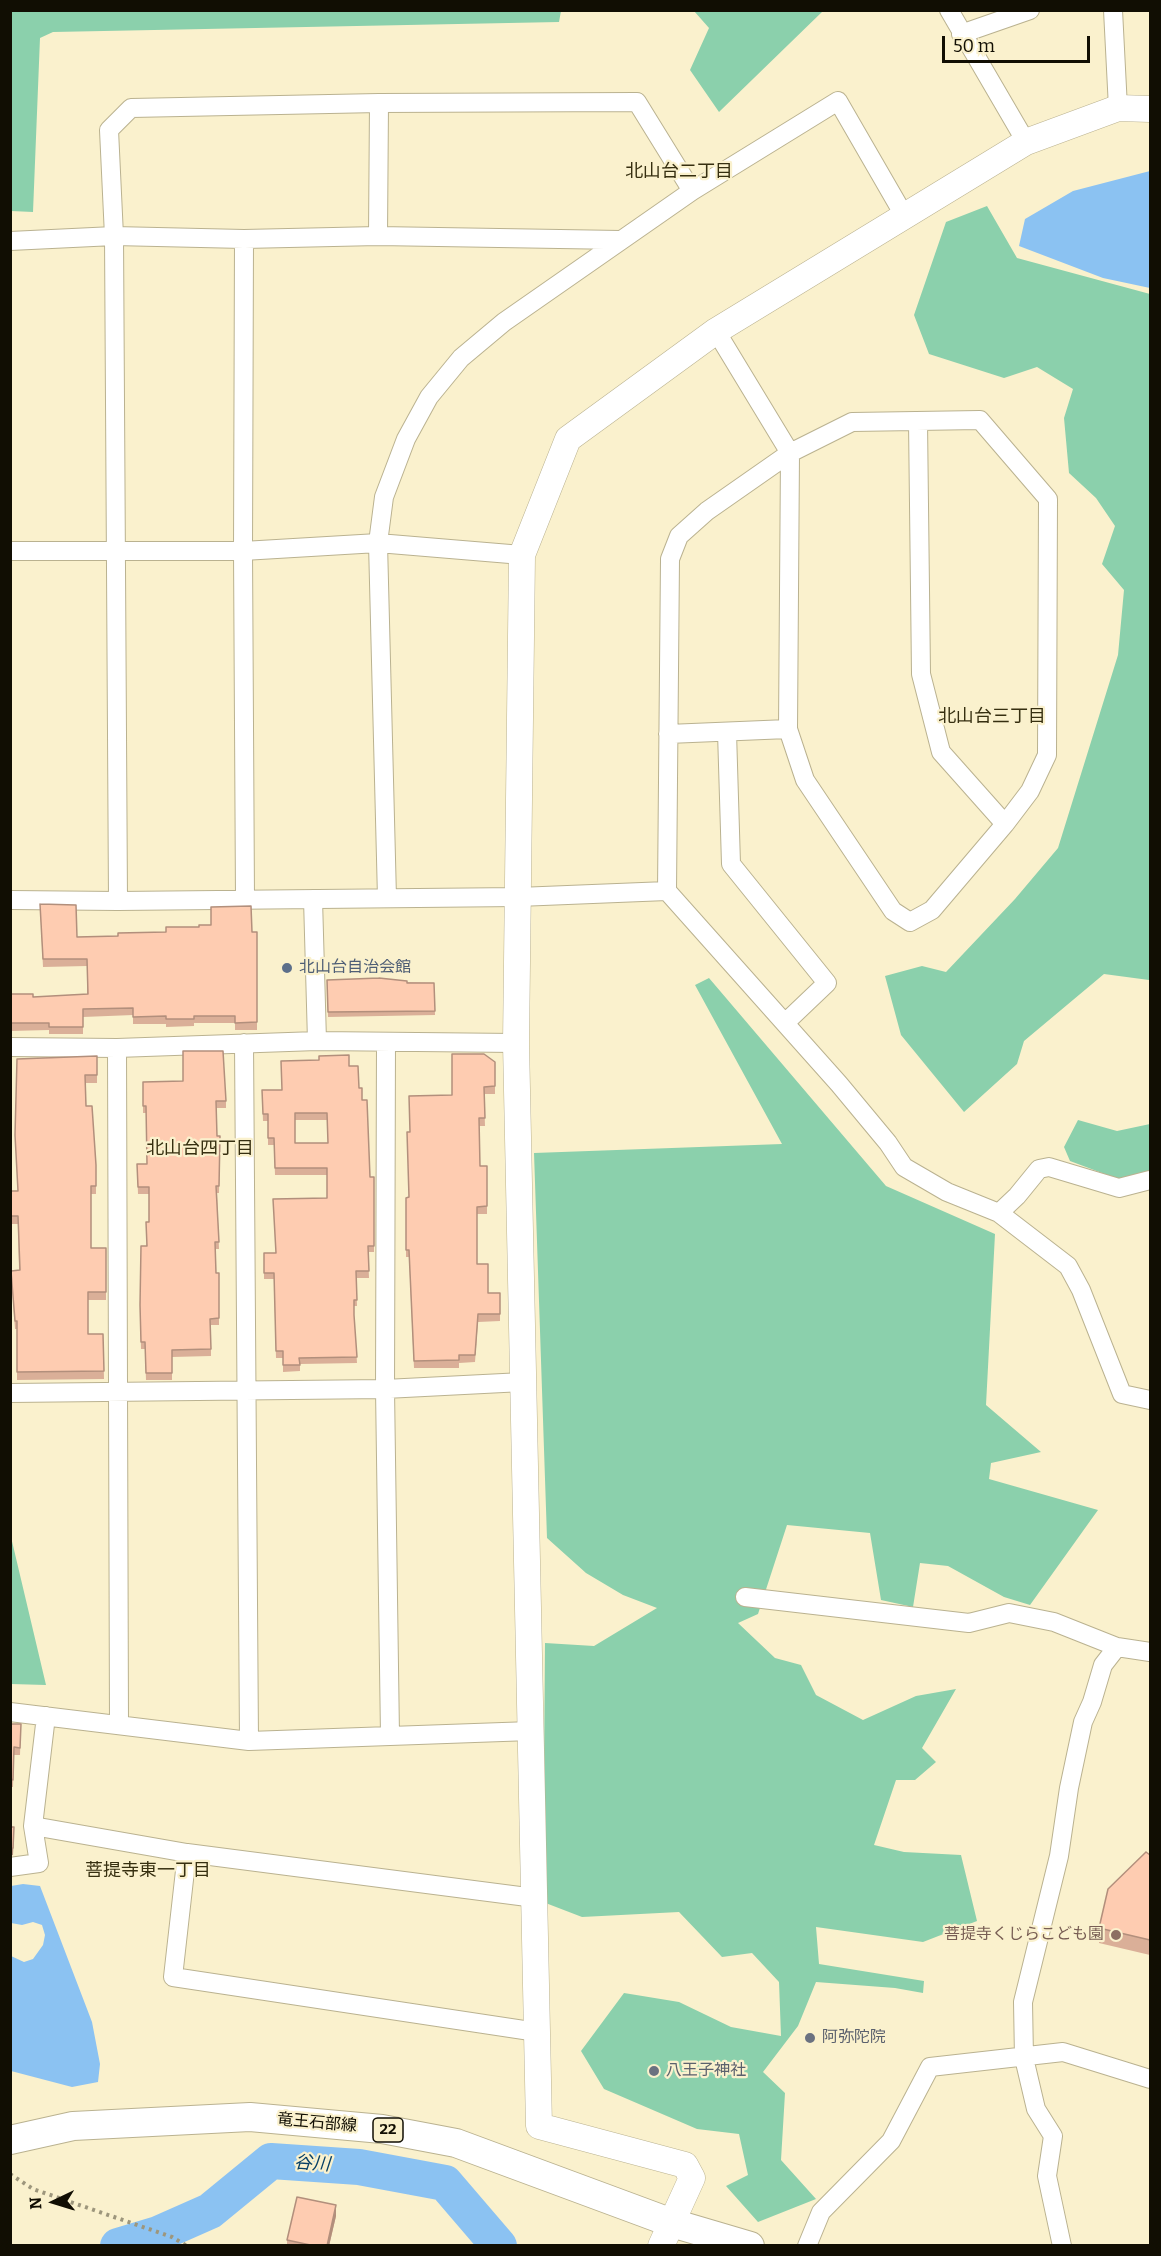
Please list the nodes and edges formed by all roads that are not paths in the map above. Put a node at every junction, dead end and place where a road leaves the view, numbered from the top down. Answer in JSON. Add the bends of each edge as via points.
{"nodes":[{"id":1,"x":949,"y":10,"type":"edge"},
{"id":2,"x":1030,"y":10,"type":"edge"},
{"id":3,"x":1113,"y":10,"type":"edge"},
{"id":4,"x":961,"y":34,"type":"junction"},
{"id":5,"x":379,"y":103,"type":"junction"},
{"id":6,"x":1118,"y":108,"type":"junction"},
{"id":7,"x":1150,"y":109,"type":"edge"},
{"id":8,"x":1026,"y":142,"type":"junction"},
{"id":9,"x":692,"y":191,"type":"junction"},
{"id":10,"x":905,"y":218,"type":"junction"},
{"id":11,"x":114,"y":236,"type":"junction"},
{"id":12,"x":378,"y":236,"type":"junction"},
{"id":13,"x":244,"y":240,"type":"junction"},
{"id":14,"x":620,"y":240,"type":"junction"},
{"id":15,"x":10,"y":241,"type":"edge"},
{"id":16,"x":716,"y":331,"type":"junction"},
{"id":17,"x":918,"y":421,"type":"junction"},
{"id":18,"x":790,"y":453,"type":"junction"},
{"id":19,"x":378,"y":543,"type":"junction"},
{"id":20,"x":10,"y":551,"type":"edge"},
{"id":21,"x":114,"y":551,"type":"junction"},
{"id":22,"x":243,"y":551,"type":"junction"},
{"id":23,"x":522,"y":555,"type":"junction"},
{"id":24,"x":788,"y":729,"type":"junction"},
{"id":25,"x":727,"y":732,"type":"junction"},
{"id":26,"x":668,"y":734,"type":"junction"},
{"id":27,"x":1005,"y":824,"type":"junction"},
{"id":28,"x":667,"y":891,"type":"junction"},
{"id":29,"x":518,"y":897,"type":"junction"},
{"id":30,"x":387,"y":898,"type":"junction"},
{"id":31,"x":245,"y":899,"type":"junction"},
{"id":32,"x":313,"y":899,"type":"junction"},
{"id":33,"x":10,"y":900,"type":"edge"},
{"id":34,"x":118,"y":901,"type":"junction"},
{"id":35,"x":785,"y":1023,"type":"junction"},
{"id":36,"x":317,"y":1041,"type":"junction"},
{"id":37,"x":386,"y":1042,"type":"junction"},
{"id":38,"x":244,"y":1043,"type":"junction"},
{"id":39,"x":516,"y":1043,"type":"junction"},
{"id":40,"x":10,"y":1047,"type":"edge"},
{"id":41,"x":117,"y":1047,"type":"junction"},
{"id":42,"x":1150,"y":1180,"type":"edge"},
{"id":43,"x":999,"y":1213,"type":"junction"},
{"id":44,"x":523,"y":1382,"type":"junction"},
{"id":45,"x":385,"y":1389,"type":"junction"},
{"id":46,"x":245,"y":1390,"type":"junction"},
{"id":47,"x":10,"y":1393,"type":"edge"},
{"id":48,"x":118,"y":1393,"type":"junction"},
{"id":49,"x":1150,"y":1400,"type":"edge"},
{"id":50,"x":745,"y":1597,"type":"dead end"},
{"id":51,"x":1117,"y":1647,"type":"junction"},
{"id":52,"x":1150,"y":1652,"type":"edge"},
{"id":53,"x":10,"y":1712,"type":"edge"},
{"id":54,"x":46,"y":1716,"type":"junction"},
{"id":55,"x":119,"y":1725,"type":"junction"},
{"id":56,"x":531,"y":1731,"type":"junction"},
{"id":57,"x":390,"y":1736,"type":"junction"},
{"id":58,"x":249,"y":1741,"type":"junction"},
{"id":59,"x":33,"y":1826,"type":"junction"},
{"id":60,"x":188,"y":1853,"type":"junction"},
{"id":61,"x":10,"y":1867,"type":"edge"},
{"id":62,"x":535,"y":1898,"type":"junction"},
{"id":63,"x":537,"y":2032,"type":"junction"},
{"id":64,"x":1024,"y":2058,"type":"junction"},
{"id":65,"x":1150,"y":2079,"type":"edge"},
{"id":66,"x":10,"y":2140,"type":"edge"},
{"id":67,"x":667,"y":2234,"type":"edge"},
{"id":68,"x":750,"y":2246,"type":"edge"},
{"id":69,"x":807,"y":2246,"type":"edge"},
{"id":70,"x":1062,"y":2246,"type":"edge"}],
"edges":[{"from":1,"to":4,"type":"street"},
{"from":2,"to":4,"type":"street"},
{"from":3,"to":6,"type":"street"},
{"from":4,"to":8,"type":"street"},
{"from":5,"to":9,"type":"street","via":[[637,102]]},
{"from":5,"to":11,"type":"street","via":[[131,108],[109,130]]},
{"from":5,"to":12,"type":"street"},
{"from":6,"to":7,"type":"street"},
{"from":6,"to":8,"type":"street"},
{"from":8,"to":10,"type":"street"},
{"from":9,"to":10,"type":"street","via":[[838,101]]},
{"from":9,"to":14,"type":"street"},
{"from":10,"to":16,"type":"street"},
{"from":11,"to":13,"type":"street"},
{"from":11,"to":15,"type":"street"},
{"from":11,"to":21,"type":"street"},
{"from":12,"to":13,"type":"street"},
{"from":12,"to":14,"type":"street"},
{"from":13,"to":22,"type":"street"},
{"from":14,"to":19,"type":"street","via":[[495,329],[461,358],[429,397],[406,439],[384,498]]},
{"from":16,"to":18,"type":"street"},
{"from":16,"to":23,"type":"street","via":[[568,439]]},
{"from":17,"to":18,"type":"street","via":[[852,422]]},
{"from":17,"to":27,"type":"street","via":[[921,674],[941,752]]},
{"from":17,"to":27,"type":"street","via":[[980,420],[1048,499],[1047,755],[1030,790]]},
{"from":18,"to":24,"type":"street"},
{"from":18,"to":26,"type":"street","via":[[707,511],[676,544],[670,559]]},
{"from":19,"to":22,"type":"street"},
{"from":19,"to":23,"type":"street"},
{"from":19,"to":30,"type":"street"},
{"from":20,"to":21,"type":"street"},
{"from":21,"to":22,"type":"street"},
{"from":21,"to":34,"type":"street"},
{"from":22,"to":31,"type":"street"},
{"from":23,"to":29,"type":"street"},
{"from":24,"to":25,"type":"street"},
{"from":24,"to":27,"type":"street","via":[[805,780],[893,911],[910,922],[932,910]]},
{"from":25,"to":26,"type":"street"},
{"from":25,"to":35,"type":"street","via":[[731,864],[827,983]]},
{"from":26,"to":28,"type":"street"},
{"from":28,"to":29,"type":"street"},
{"from":28,"to":35,"type":"street"},
{"from":29,"to":30,"type":"street"},
{"from":29,"to":39,"type":"street"},
{"from":30,"to":32,"type":"street"},
{"from":31,"to":32,"type":"street"},
{"from":31,"to":34,"type":"street"},
{"from":32,"to":36,"type":"street"},
{"from":33,"to":34,"type":"street"},
{"from":35,"to":43,"type":"street","via":[[904,1167],[947,1192]]},
{"from":36,"to":37,"type":"street"},
{"from":36,"to":38,"type":"street"},
{"from":37,"to":39,"type":"street"},
{"from":37,"to":45,"type":"street"},
{"from":38,"to":41,"type":"street"},
{"from":38,"to":46,"type":"street"},
{"from":39,"to":44,"type":"street"},
{"from":40,"to":41,"type":"street"},
{"from":41,"to":48,"type":"street"},
{"from":42,"to":43,"type":"street","via":[[1119,1188],[1048,1167],[1039,1169]]},
{"from":43,"to":49,"type":"street","via":[[1068,1266],[1122,1394]]},
{"from":44,"to":45,"type":"street"},
{"from":44,"to":56,"type":"street"},
{"from":45,"to":46,"type":"street"},
{"from":45,"to":57,"type":"street"},
{"from":46,"to":48,"type":"street"},
{"from":46,"to":58,"type":"street"},
{"from":47,"to":48,"type":"street"},
{"from":48,"to":55,"type":"street"},
{"from":50,"to":51,"type":"street","via":[[969,1623],[1009,1613],[1054,1622]]},
{"from":51,"to":52,"type":"street"},
{"from":51,"to":64,"type":"street","via":[[1104,1665],[1083,1722],[1059,1856],[1023,2002]]},
{"from":53,"to":54,"type":"street"},
{"from":54,"to":55,"type":"street"},
{"from":54,"to":59,"type":"street"},
{"from":55,"to":58,"type":"street"},
{"from":56,"to":57,"type":"street"},
{"from":56,"to":62,"type":"street"},
{"from":57,"to":58,"type":"street"},
{"from":59,"to":60,"type":"street"},
{"from":59,"to":61,"type":"street","via":[[39,1863]]},
{"from":60,"to":62,"type":"street"},
{"from":60,"to":63,"type":"street","via":[[173,1977]]},
{"from":62,"to":63,"type":"street"},
{"from":63,"to":67,"type":"street","via":[[539,2126],[685,2165],[692,2178]]},
{"from":64,"to":65,"type":"street","via":[[1063,2052]]},
{"from":64,"to":69,"type":"street","via":[[930,2067],[891,2141],[821,2212]]},
{"from":64,"to":70,"type":"street","via":[[1036,2109],[1053,2136],[1047,2176]]},
{"from":66,"to":67,"type":"main road","name":"竜王石部線","number":"22","via":[[73,2126],[250,2116],[382,2128],[456,2144]]},
{"from":67,"to":68,"type":"main road","name":"竜王石部線","number":"22"}]}
